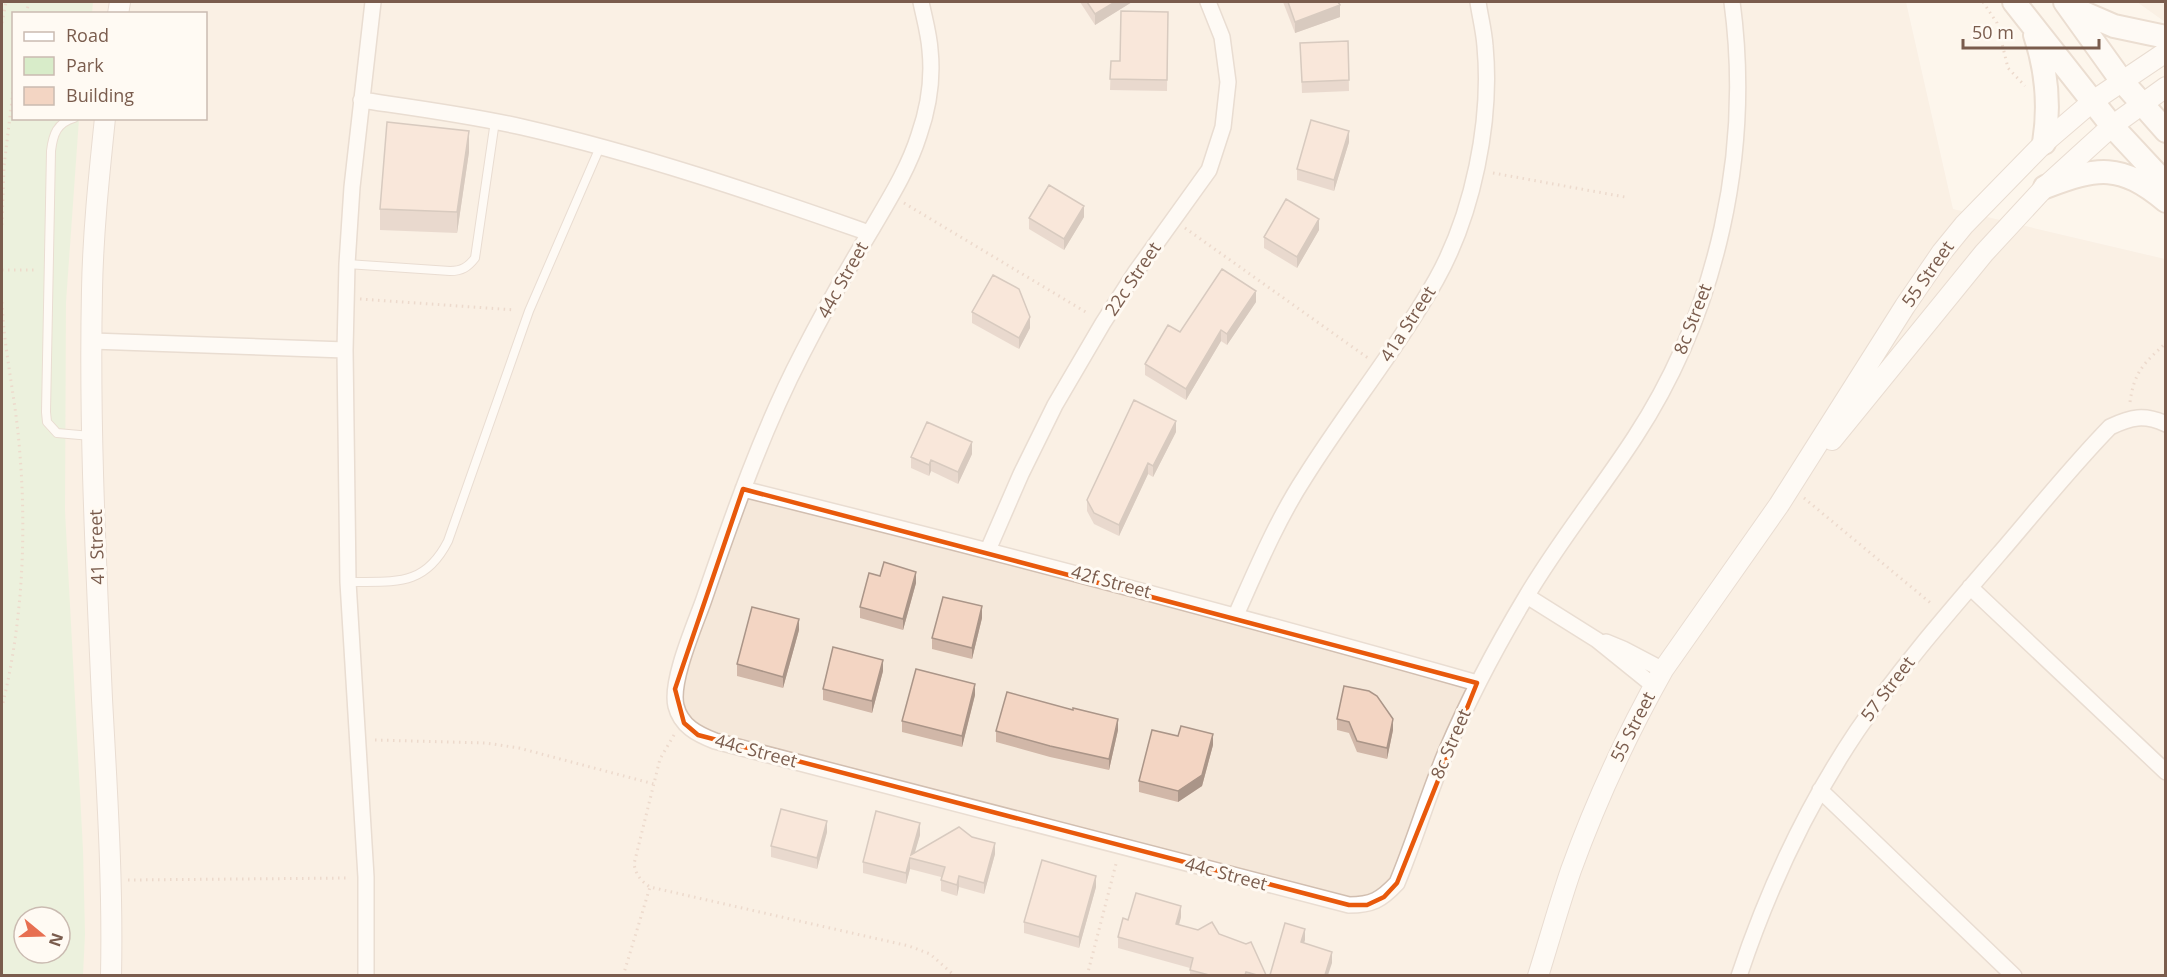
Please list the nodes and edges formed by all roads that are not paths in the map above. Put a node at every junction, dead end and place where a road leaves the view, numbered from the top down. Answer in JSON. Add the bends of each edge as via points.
{"nodes":[{"id":1,"x":373,"y":2,"type":"edge"},
{"id":2,"x":921,"y":2,"type":"edge"},
{"id":3,"x":1208,"y":2,"type":"edge"},
{"id":4,"x":1478,"y":2,"type":"edge"},
{"id":5,"x":1732,"y":2,"type":"edge"},
{"id":6,"x":2014,"y":2,"type":"edge"},
{"id":7,"x":2066,"y":3,"type":"edge"},
{"id":8,"x":2032,"y":26,"type":"junction"},
{"id":9,"x":2166,"y":37,"type":"edge"},
{"id":10,"x":2166,"y":52,"type":"edge"},
{"id":11,"x":2121,"y":80,"type":"junction"},
{"id":12,"x":2166,"y":87,"type":"edge"},
{"id":13,"x":361,"y":100,"type":"junction"},
{"id":14,"x":2093,"y":101,"type":"junction"},
{"id":15,"x":2140,"y":105,"type":"junction"},
{"id":16,"x":68,"y":120,"type":"edge"},
{"id":17,"x":105,"y":120,"type":"edge"},
{"id":18,"x":495,"y":121,"type":"junction"},
{"id":19,"x":2112,"y":126,"type":"junction"},
{"id":20,"x":2166,"y":130,"type":"edge"},
{"id":21,"x":2044,"y":143,"type":"junction"},
{"id":22,"x":600,"y":147,"type":"junction"},
{"id":23,"x":2166,"y":184,"type":"edge"},
{"id":24,"x":2045,"y":187,"type":"junction"},
{"id":25,"x":2166,"y":201,"type":"edge"},
{"id":26,"x":869,"y":233,"type":"junction"},
{"id":27,"x":347,"y":264,"type":"junction"},
{"id":28,"x":92,"y":341,"type":"junction"},
{"id":29,"x":345,"y":350,"type":"junction"},
{"id":30,"x":2166,"y":424,"type":"edge"},
{"id":31,"x":93,"y":437,"type":"junction"},
{"id":32,"x":743,"y":489,"type":"junction"},
{"id":33,"x":1779,"y":505,"type":"junction"},
{"id":34,"x":988,"y":550,"type":"junction"},
{"id":35,"x":348,"y":582,"type":"junction"},
{"id":36,"x":1970,"y":588,"type":"junction"},
{"id":37,"x":1527,"y":596,"type":"junction"},
{"id":38,"x":1236,"y":615,"type":"junction"},
{"id":39,"x":1659,"y":678,"type":"junction"},
{"id":40,"x":1477,"y":682,"type":"junction"},
{"id":41,"x":2166,"y":772,"type":"edge"},
{"id":42,"x":1820,"y":790,"type":"junction"},
{"id":43,"x":1404,"y":865,"type":"joint"},
{"id":44,"x":111,"y":975,"type":"edge"},
{"id":45,"x":366,"y":975,"type":"edge"},
{"id":46,"x":1538,"y":975,"type":"edge"},
{"id":47,"x":1739,"y":975,"type":"edge"},
{"id":48,"x":2014,"y":975,"type":"edge"}],
"edges":[{"from":1,"to":13,"type":"street"},
{"from":2,"to":26,"type":"street","name":"44c Street","via":[[930,51],[929,93],[920,135]]},
{"from":3,"to":34,"type":"street","name":"22c Street","via":[[1222,37],[1228,82],[1223,127],[1209,170],[1135,273],[1055,405]]},
{"from":4,"to":38,"type":"street","name":"41a Street","via":[[1485,46],[1486,105],[1477,170],[1462,221],[1438,278],[1406,330],[1303,479]]},
{"from":5,"to":37,"type":"street","name":"8c Street","via":[[1738,91],[1735,151],[1725,217],[1692,327],[1641,426]]},
{"from":6,"to":8,"type":"main road"},
{"from":7,"to":9,"type":"main road","via":[[2114,26]]},
{"from":7,"to":11,"type":"main road"},
{"from":8,"to":14,"type":"main road"},
{"from":8,"to":21,"type":"main road","via":[[2042,57],[2047,94]]},
{"from":10,"to":11,"type":"street","name":"55 Street"},
{"from":11,"to":14,"type":"street","name":"55 Street"},
{"from":11,"to":15,"type":"main road"},
{"from":12,"to":15,"type":"street","name":"55 Street"},
{"from":13,"to":18,"type":"street"},
{"from":13,"to":27,"type":"street"},
{"from":14,"to":19,"type":"main road"},
{"from":14,"to":21,"type":"street","name":"55 Street"},
{"from":15,"to":19,"type":"street","name":"55 Street"},
{"from":15,"to":20,"type":"main road"},
{"from":16,"to":31,"type":"lane","via":[[57,128],[51,151],[46,412],[47,422],[57,433]]},
{"from":17,"to":28,"type":"street","name":"41 Street","via":[[95,227]]},
{"from":18,"to":22,"type":"street"},
{"from":18,"to":27,"type":"lane","via":[[475,258],[469,266],[450,271]]},
{"from":19,"to":23,"type":"main road"},
{"from":19,"to":24,"type":"street","name":"55 Street"},
{"from":21,"to":33,"type":"street","name":"55 Street","via":[[1942,252]]},
{"from":22,"to":26,"type":"street","via":[[713,179]]},
{"from":22,"to":35,"type":"lane","via":[[529,311],[440,557],[411,578]]},
{"from":24,"to":25,"type":"main road","via":[[2078,174],[2108,172],[2145,184]]},
{"from":24,"to":33,"type":"street","name":"55 Street","via":[[1984,253]]},
{"from":26,"to":32,"type":"street","name":"44c Street","via":[[801,356]]},
{"from":27,"to":29,"type":"street"},
{"from":28,"to":29,"type":"street"},
{"from":28,"to":31,"type":"street","name":"41 Street"},
{"from":29,"to":35,"type":"street"},
{"from":30,"to":36,"type":"street","name":"57 Street","via":[[2146,417],[2127,419],[2110,427]]},
{"from":31,"to":44,"type":"street","name":"41 Street","via":[[111,880]]},
{"from":32,"to":34,"type":"street","name":"42f Street"},
{"from":32,"to":43,"type":"street","name":"44c Street","via":[[675,689],[676,707],[684,723],[698,735],[1349,905],[1367,905],[1384,897],[1397,883]]},
{"from":33,"to":39,"type":"street","name":"55 Street"},
{"from":34,"to":38,"type":"street","name":"42f Street"},
{"from":35,"to":45,"type":"street","via":[[366,878]]},
{"from":36,"to":41,"type":"street"},
{"from":36,"to":42,"type":"street","name":"57 Street","via":[[1882,696]]},
{"from":37,"to":39,"type":"street","via":[[1597,640],[1623,649]]},
{"from":37,"to":40,"type":"street","name":"8c Street"},
{"from":38,"to":40,"type":"street","name":"42f Street"},
{"from":39,"to":46,"type":"street","name":"55 Street","via":[[1614,765],[1571,871]]},
{"from":40,"to":43,"type":"street","name":"8c Street"},
{"from":42,"to":47,"type":"street","name":"57 Street","via":[[1785,856]]},
{"from":42,"to":48,"type":"street"}]}
